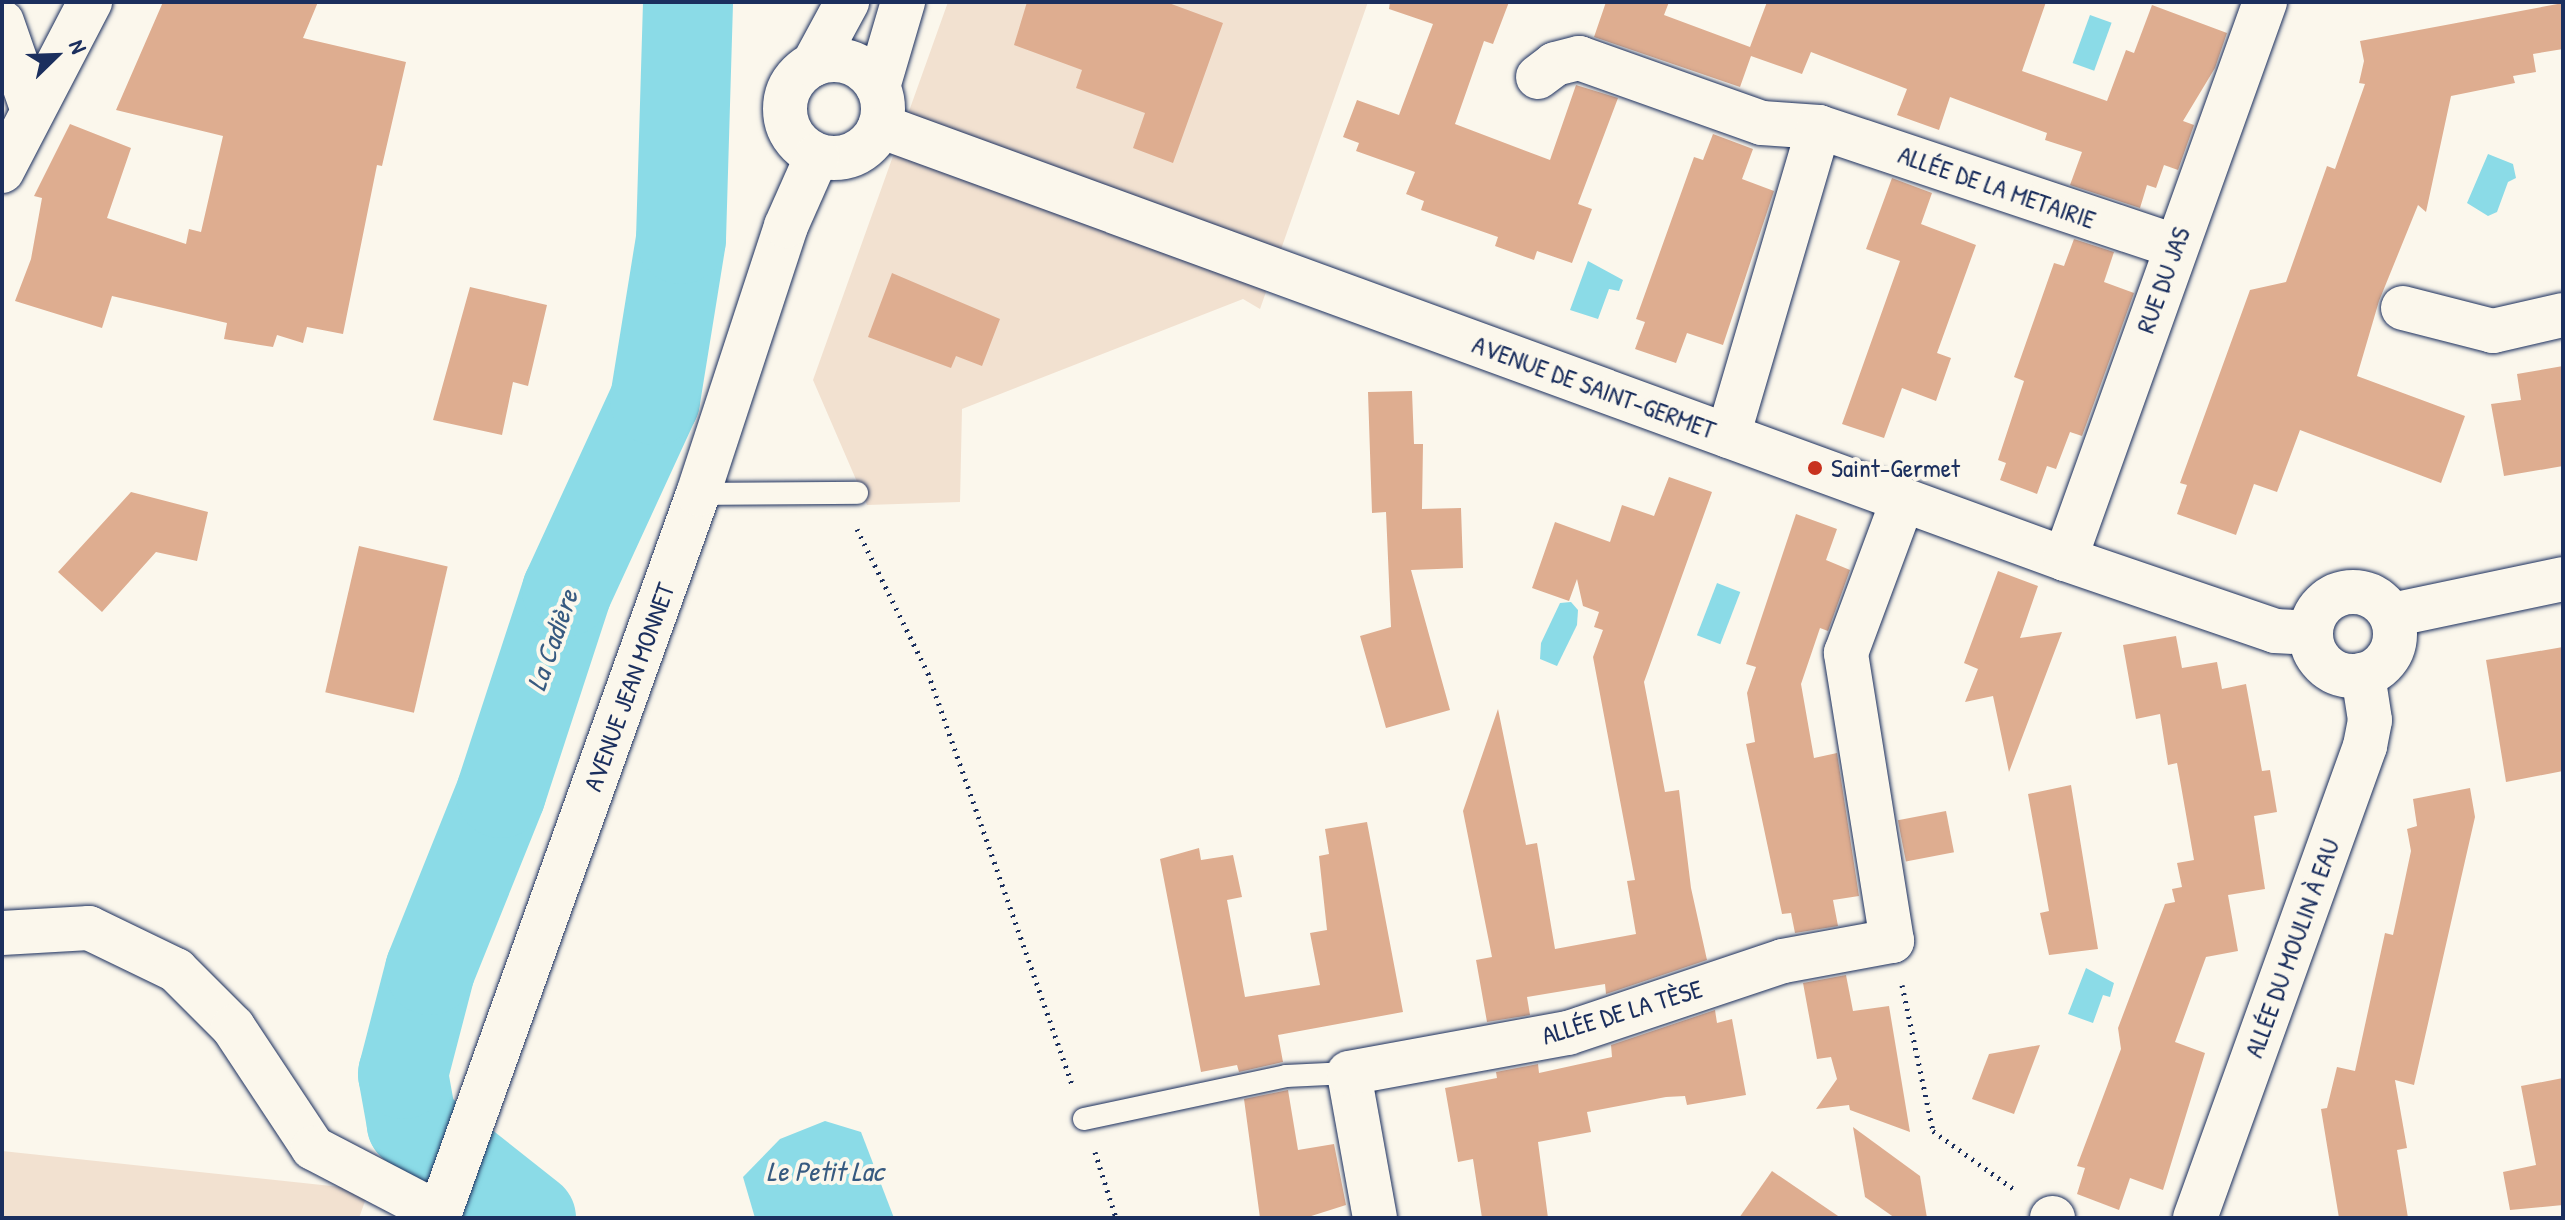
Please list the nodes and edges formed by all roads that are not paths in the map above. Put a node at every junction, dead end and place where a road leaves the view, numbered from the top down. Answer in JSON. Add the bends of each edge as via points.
{"nodes":[{"id":1,"x":90,"y":2,"type":"edge"},
{"id":2,"x":847,"y":2,"type":"edge"},
{"id":3,"x":903,"y":2,"type":"edge"},
{"id":4,"x":2265,"y":2,"type":"edge"},
{"id":5,"x":2,"y":22,"type":"edge"},
{"id":6,"x":813,"y":65,"type":"junction"},
{"id":7,"x":1538,"y":77,"type":"dead end"},
{"id":8,"x":879,"y":106,"type":"junction"},
{"id":9,"x":33,"y":111,"type":"junction"},
{"id":10,"x":1819,"y":127,"type":"junction"},
{"id":11,"x":817,"y":156,"type":"junction"},
{"id":12,"x":2,"y":171,"type":"edge"},
{"id":13,"x":2175,"y":246,"type":"junction"},
{"id":14,"x":2403,"y":308,"type":"dead end"},
{"id":15,"x":2563,"y":315,"type":"edge"},
{"id":16,"x":1728,"y":436,"type":"junction"},
{"id":17,"x":847,"y":493,"type":"road end"},
{"id":18,"x":698,"y":494,"type":"junction"},
{"id":19,"x":1903,"y":500,"type":"junction"},
{"id":20,"x":2065,"y":559,"type":"junction"},
{"id":21,"x":2563,"y":579,"type":"edge"},
{"id":22,"x":2392,"y":615,"type":"junction"},
{"id":23,"x":2310,"y":633,"type":"junction"},
{"id":24,"x":2363,"y":675,"type":"junction"},
{"id":25,"x":2,"y":933,"type":"edge"},
{"id":26,"x":1349,"y":1073,"type":"junction"},
{"id":27,"x":1084,"y":1119,"type":"road end"},
{"id":28,"x":443,"y":1205,"type":"edge"},
{"id":29,"x":1375,"y":1218,"type":"edge"},
{"id":30,"x":2195,"y":1218,"type":"edge"}],
"edges":[{"from":1,"to":9,"type":"street"},
{"from":2,"to":6,"type":"street"},
{"from":3,"to":8,"type":"street"},
{"from":4,"to":13,"type":"street","name":"RUE DU JAS"},
{"from":5,"to":9,"type":"street"},
{"from":6,"to":8,"type":"street","via":[[850,63]]},
{"from":6,"to":11,"type":"street","via":[[798,76],[784,111],[789,130]]},
{"from":7,"to":10,"type":"street","name":"ALLÉE DE LA METAIRIE","via":[[1555,64],[1579,58],[1762,123]]},
{"from":8,"to":11,"type":"street","via":[[855,154]]},
{"from":8,"to":16,"type":"street","name":"AVENUE DE SAINT-GERMET"},
{"from":9,"to":12,"type":"street"},
{"from":10,"to":13,"type":"street","name":"ALLÉE DE LA METAIRIE"},
{"from":10,"to":16,"type":"street"},
{"from":11,"to":18,"type":"street","name":"AVENUE JEAN MONNET","via":[[786,226]]},
{"from":13,"to":20,"type":"street","name":"RUE DU JAS"},
{"from":14,"to":15,"type":"street","via":[[2493,331]]},
{"from":16,"to":19,"type":"street","name":"AVENUE DE SAINT-GERMET"},
{"from":17,"to":18,"type":"lane"},
{"from":18,"to":28,"type":"street","name":"AVENUE JEAN MONNET"},
{"from":19,"to":20,"type":"street","name":"AVENUE DE SAINT-GERMET"},
{"from":19,"to":26,"type":"street","name":"ALLÉE DE LA TÈSE","via":[[1846,653],[1892,941],[1783,961],[1568,1033]]},
{"from":20,"to":23,"type":"street","name":"AVENUE DE SAINT-GERMET","via":[[2275,631]]},
{"from":21,"to":22,"type":"street"},
{"from":22,"to":23,"type":"street","via":[[2371,595],[2344,592],[2320,607]]},
{"from":22,"to":24,"type":"street","via":[[2392,652],[2375,671]]},
{"from":23,"to":24,"type":"street","via":[[2327,667],[2350,677]]},
{"from":24,"to":30,"type":"street","name":"ALLÉE DU MOULIN À EAU","via":[[2370,720],[2365,746]]},
{"from":25,"to":28,"type":"street","via":[[89,928],[176,970],[233,1027],[313,1148]]},
{"from":26,"to":27,"type":"lane","via":[[1286,1076]]},
{"from":26,"to":29,"type":"street"}]}
